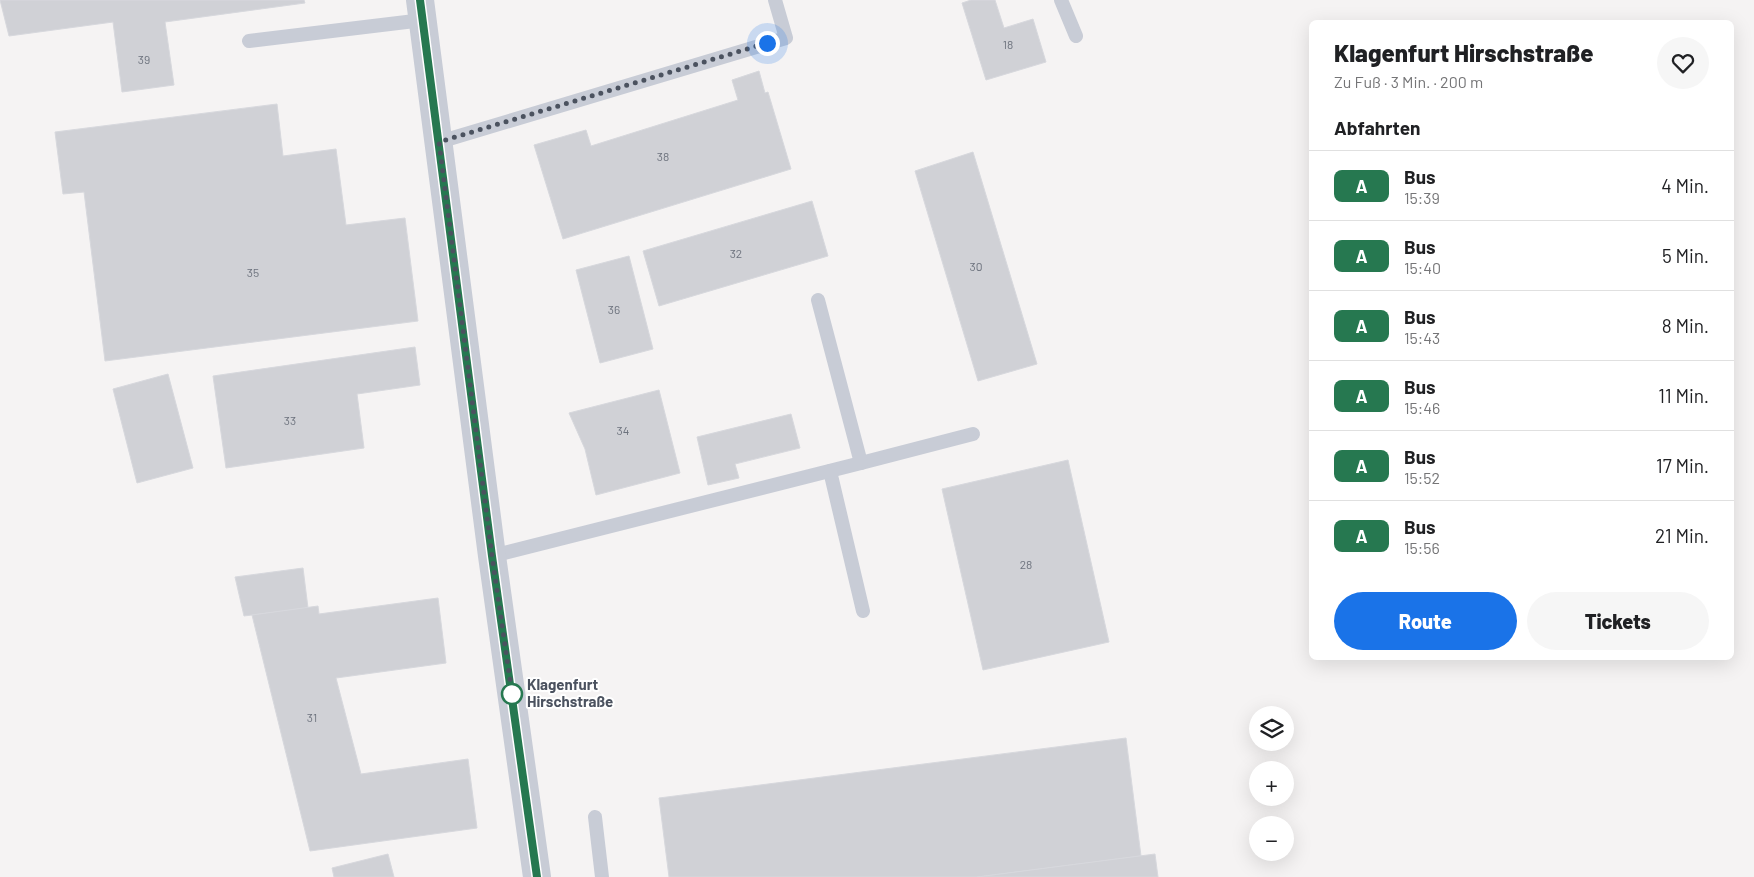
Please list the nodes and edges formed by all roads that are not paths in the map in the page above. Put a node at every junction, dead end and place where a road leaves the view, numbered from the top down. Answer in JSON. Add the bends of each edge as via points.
{"nodes":[{"id":1,"x":775,"y":0,"type":"edge"},
{"id":2,"x":1061,"y":0,"type":"edge"},
{"id":3,"x":421,"y":10,"type":"edge"},
{"id":4,"x":1076,"y":36,"type":"dead end"},
{"id":5,"x":249,"y":41,"type":"dead end"},
{"id":6,"x":439,"y":142,"type":"junction"},
{"id":7,"x":818,"y":300,"type":"dead end"},
{"id":8,"x":973,"y":434,"type":"dead end"},
{"id":9,"x":861,"y":463,"type":"junction"},
{"id":10,"x":830,"y":471,"type":"junction"},
{"id":11,"x":492,"y":556,"type":"junction"},
{"id":12,"x":863,"y":611,"type":"dead end"},
{"id":13,"x":595,"y":817,"type":"dead end"},
{"id":14,"x":537,"y":877,"type":"edge"},
{"id":15,"x":602,"y":877,"type":"edge"}],
"edges":[{"from":1,"to":6,"type":"lane","via":[[786,38]]},
{"from":2,"to":4,"type":"lane"},
{"from":3,"to":5,"type":"lane"},
{"from":3,"to":6,"type":"street"},
{"from":6,"to":11,"type":"street"},
{"from":7,"to":9,"type":"lane"},
{"from":8,"to":9,"type":"lane"},
{"from":9,"to":10,"type":"lane"},
{"from":10,"to":11,"type":"lane"},
{"from":10,"to":12,"type":"lane"},
{"from":11,"to":14,"type":"street"},
{"from":13,"to":15,"type":"lane"}]}
